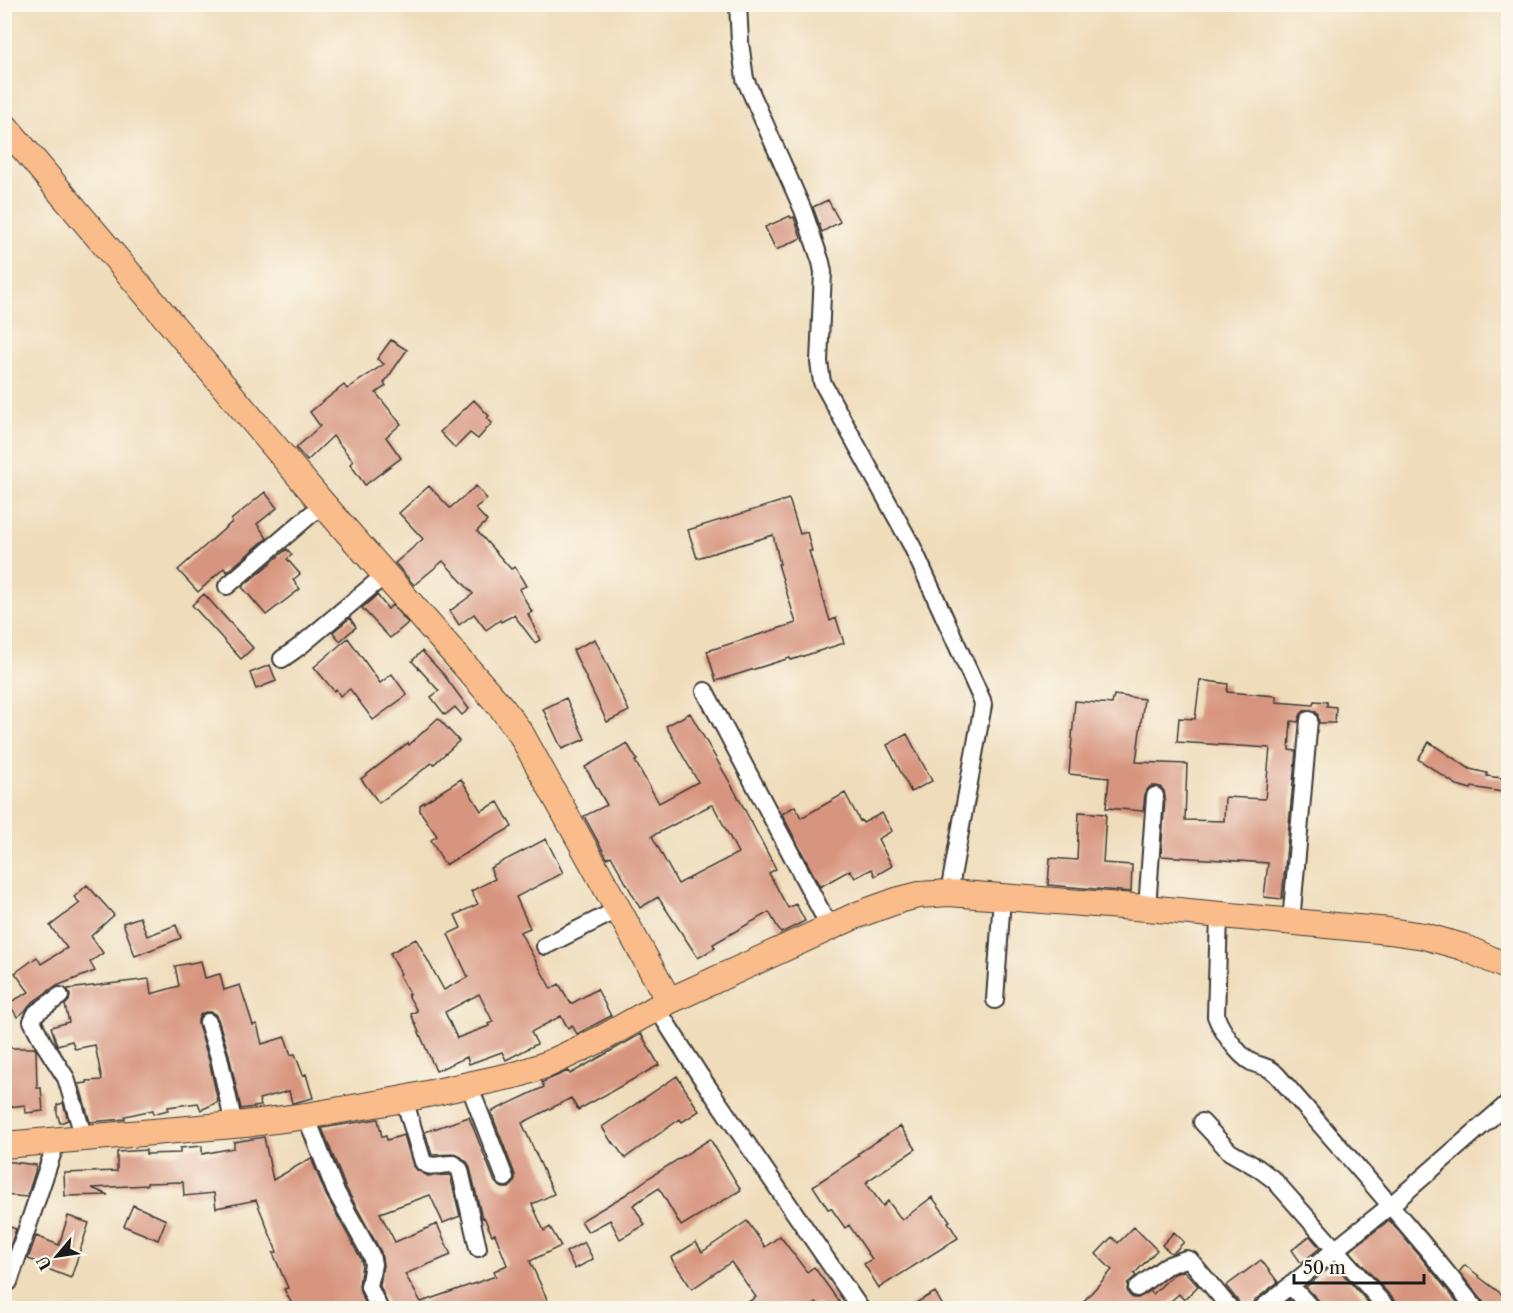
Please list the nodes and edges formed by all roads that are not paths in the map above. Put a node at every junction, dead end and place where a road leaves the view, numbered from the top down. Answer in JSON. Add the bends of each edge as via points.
{"nodes":[{"id":1,"x":738,"y":4,"type":"edge"},
{"id":2,"x":4,"y":125,"type":"edge"},
{"id":3,"x":323,"y":504,"type":"junction"},
{"id":4,"x":386,"y":574,"type":"junction"},
{"id":5,"x":227,"y":586,"type":"dead end"},
{"id":6,"x":282,"y":660,"type":"dead end"},
{"id":7,"x":705,"y":692,"type":"dead end"},
{"id":8,"x":1309,"y":720,"type":"dead end"},
{"id":9,"x":1155,"y":796,"type":"dead end"},
{"id":10,"x":949,"y":893,"type":"junction"},
{"id":11,"x":1002,"y":897,"type":"junction"},
{"id":12,"x":1147,"y":908,"type":"junction"},
{"id":13,"x":619,"y":909,"type":"junction"},
{"id":14,"x":1219,"y":916,"type":"junction"},
{"id":15,"x":1291,"y":922,"type":"junction"},
{"id":16,"x":829,"y":927,"type":"junction"},
{"id":17,"x":545,"y":946,"type":"dead end"},
{"id":18,"x":1509,"y":967,"type":"edge"},
{"id":19,"x":60,"y":996,"type":"dead end"},
{"id":20,"x":995,"y":1000,"type":"dead end"},
{"id":21,"x":663,"y":1004,"type":"junction"},
{"id":22,"x":208,"y":1022,"type":"dead end"},
{"id":23,"x":469,"y":1085,"type":"junction"},
{"id":24,"x":404,"y":1100,"type":"junction"},
{"id":25,"x":1509,"y":1103,"type":"edge"},
{"id":26,"x":306,"y":1116,"type":"junction"},
{"id":27,"x":1202,"y":1122,"type":"dead end"},
{"id":28,"x":234,"y":1125,"type":"junction"},
{"id":29,"x":84,"y":1138,"type":"junction"},
{"id":30,"x":57,"y":1140,"type":"junction"},
{"id":31,"x":4,"y":1145,"type":"edge"},
{"id":32,"x":505,"y":1178,"type":"dead end"},
{"id":33,"x":1390,"y":1205,"type":"junction"},
{"id":34,"x":477,"y":1248,"type":"dead end"},
{"id":35,"x":1335,"y":1249,"type":"junction"},
{"id":36,"x":9,"y":1282,"type":"dead end"},
{"id":37,"x":1290,"y":1285,"type":"junction"},
{"id":38,"x":1137,"y":1288,"type":"dead end"},
{"id":39,"x":379,"y":1308,"type":"edge"},
{"id":40,"x":860,"y":1308,"type":"edge"},
{"id":41,"x":1230,"y":1308,"type":"edge"},
{"id":42,"x":1262,"y":1308,"type":"edge"},
{"id":43,"x":1311,"y":1308,"type":"edge"},
{"id":44,"x":1387,"y":1308,"type":"edge"},
{"id":45,"x":1475,"y":1308,"type":"edge"}],
"edges":[{"from":1,"to":10,"type":"street","via":[[744,79],[803,210],[821,262],[822,382],[912,546],[982,700]]},
{"from":2,"to":3,"type":"main road"},
{"from":3,"to":4,"type":"main road"},
{"from":3,"to":5,"type":"street"},
{"from":4,"to":6,"type":"street"},
{"from":4,"to":13,"type":"main road","via":[[511,719]]},
{"from":7,"to":16,"type":"street"},
{"from":8,"to":15,"type":"street"},
{"from":9,"to":12,"type":"street"},
{"from":10,"to":11,"type":"main road"},
{"from":10,"to":16,"type":"main road","via":[[899,900]]},
{"from":11,"to":12,"type":"main road"},
{"from":11,"to":20,"type":"street"},
{"from":12,"to":14,"type":"main road"},
{"from":13,"to":17,"type":"street"},
{"from":13,"to":21,"type":"main road"},
{"from":14,"to":15,"type":"main road"},
{"from":14,"to":33,"type":"street","via":[[1216,1016],[1221,1028],[1244,1057],[1271,1068]]},
{"from":15,"to":18,"type":"main road","via":[[1424,936],[1463,947]]},
{"from":16,"to":21,"type":"main road"},
{"from":19,"to":29,"type":"street","via":[[36,1013],[32,1021],[66,1078]]},
{"from":21,"to":23,"type":"main road","via":[[548,1064]]},
{"from":21,"to":40,"type":"street","via":[[699,1074]]},
{"from":22,"to":28,"type":"street"},
{"from":23,"to":24,"type":"main road"},
{"from":23,"to":32,"type":"street"},
{"from":24,"to":26,"type":"main road"},
{"from":24,"to":34,"type":"street","via":[[423,1162],[430,1166],[454,1164],[460,1170]]},
{"from":25,"to":33,"type":"street"},
{"from":26,"to":28,"type":"main road"},
{"from":26,"to":39,"type":"street","via":[[335,1190],[371,1255],[369,1287]]},
{"from":27,"to":35,"type":"street","via":[[1230,1152],[1274,1180]]},
{"from":28,"to":29,"type":"main road"},
{"from":29,"to":30,"type":"main road"},
{"from":30,"to":31,"type":"main road"},
{"from":30,"to":36,"type":"street"},
{"from":33,"to":35,"type":"street"},
{"from":33,"to":45,"type":"street"},
{"from":35,"to":37,"type":"street"},
{"from":35,"to":44,"type":"street"},
{"from":37,"to":42,"type":"street"},
{"from":37,"to":43,"type":"street"},
{"from":38,"to":41,"type":"street","via":[[1166,1266],[1186,1259]]}]}
